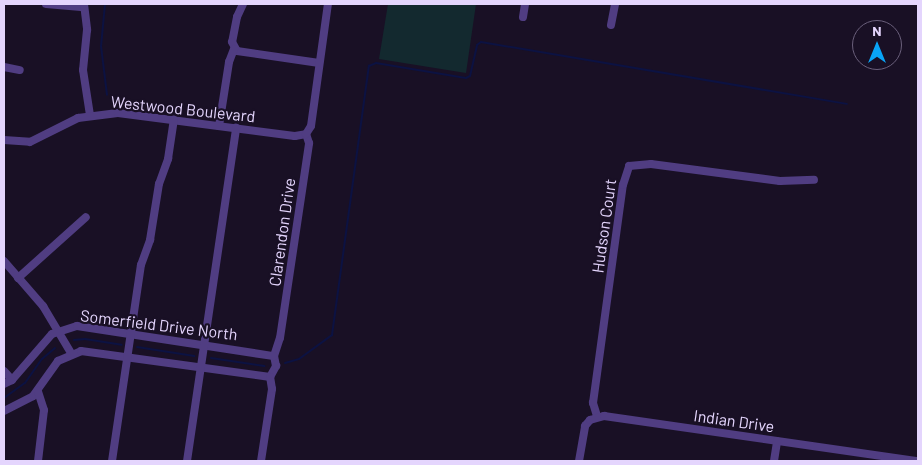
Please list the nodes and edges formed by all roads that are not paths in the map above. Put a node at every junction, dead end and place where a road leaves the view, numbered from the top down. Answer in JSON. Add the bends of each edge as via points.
{"nodes":[{"id":1,"x":46,"y":4,"type":"edge"},
{"id":2,"x":243,"y":4,"type":"edge"},
{"id":3,"x":328,"y":4,"type":"edge"},
{"id":4,"x":525,"y":4,"type":"edge"},
{"id":5,"x":614,"y":4,"type":"edge"},
{"id":6,"x":84,"y":5,"type":"edge"},
{"id":7,"x":523,"y":17,"type":"dead end"},
{"id":8,"x":611,"y":25,"type":"dead end"},
{"id":9,"x":234,"y":49,"type":"junction"},
{"id":10,"x":319,"y":63,"type":"junction"},
{"id":11,"x":4,"y":67,"type":"edge"},
{"id":12,"x":20,"y":70,"type":"dead end"},
{"id":13,"x":90,"y":115,"type":"junction"},
{"id":14,"x":174,"y":119,"type":"junction"},
{"id":15,"x":220,"y":126,"type":"junction"},
{"id":16,"x":236,"y":128,"type":"junction"},
{"id":17,"x":306,"y":134,"type":"junction"},
{"id":18,"x":4,"y":140,"type":"edge"},
{"id":19,"x":814,"y":180,"type":"dead end"},
{"id":20,"x":86,"y":217,"type":"dead end"},
{"id":21,"x":4,"y":261,"type":"edge"},
{"id":22,"x":18,"y":278,"type":"junction"},
{"id":23,"x":60,"y":330,"type":"junction"},
{"id":24,"x":132,"y":333,"type":"junction"},
{"id":25,"x":204,"y":344,"type":"junction"},
{"id":26,"x":71,"y":353,"type":"junction"},
{"id":27,"x":274,"y":356,"type":"junction"},
{"id":28,"x":128,"y":358,"type":"junction"},
{"id":29,"x":201,"y":369,"type":"junction"},
{"id":30,"x":4,"y":371,"type":"edge"},
{"id":31,"x":270,"y":377,"type":"junction"},
{"id":32,"x":12,"y":380,"type":"junction"},
{"id":33,"x":4,"y":384,"type":"edge"},
{"id":34,"x":38,"y":391,"type":"junction"},
{"id":35,"x":4,"y":411,"type":"edge"},
{"id":36,"x":596,"y":416,"type":"junction"},
{"id":37,"x":777,"y":441,"type":"junction"},
{"id":38,"x":38,"y":461,"type":"edge"},
{"id":39,"x":112,"y":461,"type":"edge"},
{"id":40,"x":187,"y":461,"type":"edge"},
{"id":41,"x":261,"y":461,"type":"edge"},
{"id":42,"x":579,"y":461,"type":"edge"},
{"id":43,"x":774,"y":461,"type":"edge"},
{"id":44,"x":918,"y":461,"type":"edge"}],
"edges":[{"from":1,"to":6,"type":"street"},
{"from":2,"to":9,"type":"street","via":[[236,16]]},
{"from":3,"to":10,"type":"street","name":"Clarendon Drive"},
{"from":4,"to":7,"type":"street"},
{"from":5,"to":8,"type":"street"},
{"from":6,"to":13,"type":"street","via":[[87,30],[83,70]]},
{"from":9,"to":10,"type":"street"},
{"from":9,"to":15,"type":"street","via":[[229,62]]},
{"from":10,"to":17,"type":"street","name":"Clarendon Drive","via":[[311,126]]},
{"from":11,"to":12,"type":"street"},
{"from":13,"to":14,"type":"street","name":"Westwood Boulevard","via":[[118,113]]},
{"from":13,"to":18,"type":"street","name":"Westwood Boulevard","via":[[63,124],[33,141]]},
{"from":14,"to":15,"type":"street","name":"Westwood Boulevard"},
{"from":14,"to":24,"type":"street","via":[[150,240],[141,265]]},
{"from":15,"to":16,"type":"street","name":"Westwood Boulevard"},
{"from":16,"to":17,"type":"street","name":"Westwood Boulevard","via":[[296,136]]},
{"from":16,"to":25,"type":"street"},
{"from":17,"to":27,"type":"street","name":"Clarendon Drive","via":[[309,143],[280,338]]},
{"from":19,"to":36,"type":"street","name":"Hudson Court","via":[[780,181],[651,164],[629,166],[622,185],[594,395]]},
{"from":20,"to":22,"type":"street"},
{"from":21,"to":22,"type":"street"},
{"from":22,"to":23,"type":"street"},
{"from":23,"to":24,"type":"street","name":"Somerfield Drive North","via":[[86,326]]},
{"from":23,"to":26,"type":"street"},
{"from":23,"to":32,"type":"street","name":"Somerfield Drive North","via":[[38,347]]},
{"from":24,"to":25,"type":"street","name":"Somerfield Drive North"},
{"from":24,"to":28,"type":"street"},
{"from":25,"to":27,"type":"street","name":"Somerfield Drive North"},
{"from":25,"to":29,"type":"street"},
{"from":26,"to":28,"type":"street","via":[[91,352]]},
{"from":26,"to":34,"type":"street","via":[[58,361]]},
{"from":27,"to":31,"type":"street","name":"Clarendon Drive","via":[[276,366]]},
{"from":28,"to":29,"type":"street"},
{"from":28,"to":39,"type":"street"},
{"from":29,"to":31,"type":"street"},
{"from":29,"to":40,"type":"street"},
{"from":30,"to":32,"type":"street"},
{"from":31,"to":41,"type":"street","name":"Clarendon Drive","via":[[272,389]]},
{"from":32,"to":33,"type":"street","name":"Somerfield Drive North"},
{"from":34,"to":35,"type":"street"},
{"from":34,"to":38,"type":"street","via":[[44,410]]},
{"from":36,"to":37,"type":"street","name":"Indian Drive"},
{"from":36,"to":42,"type":"street","via":[[585,426]]},
{"from":37,"to":43,"type":"street"},
{"from":37,"to":44,"type":"street","name":"Indian Drive"}]}
